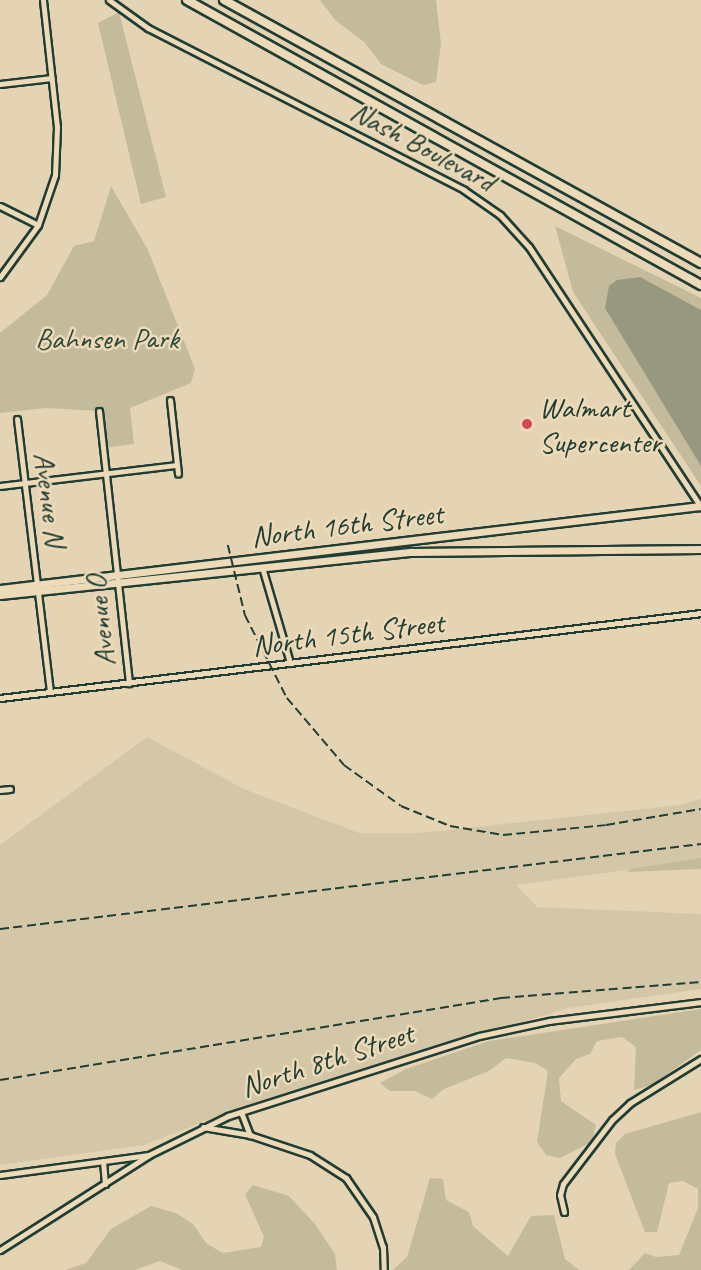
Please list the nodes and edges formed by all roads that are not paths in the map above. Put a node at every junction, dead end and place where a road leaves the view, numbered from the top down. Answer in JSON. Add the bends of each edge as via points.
{"nodes":[{"id":1,"x":43,"y":0,"type":"edge"},
{"id":2,"x":109,"y":0,"type":"edge"},
{"id":3,"x":188,"y":0,"type":"edge"},
{"id":4,"x":224,"y":0,"type":"edge"},
{"id":5,"x":52,"y":78,"type":"junction"},
{"id":6,"x":0,"y":84,"type":"edge"},
{"id":7,"x":0,"y":206,"type":"edge"},
{"id":8,"x":38,"y":225,"type":"junction"},
{"id":9,"x":701,"y":263,"type":"edge"},
{"id":10,"x":0,"y":278,"type":"edge"},
{"id":11,"x":701,"y":285,"type":"edge"},
{"id":12,"x":170,"y":400,"type":"dead end"},
{"id":13,"x":99,"y":411,"type":"dead end"},
{"id":14,"x":17,"y":419,"type":"dead end"},
{"id":15,"x":177,"y":465,"type":"junction"},
{"id":16,"x":106,"y":473,"type":"junction"},
{"id":17,"x":178,"y":474,"type":"dead end"},
{"id":18,"x":26,"y":483,"type":"junction"},
{"id":19,"x":0,"y":486,"type":"edge"},
{"id":20,"x":701,"y":506,"type":"edge"},
{"id":21,"x":701,"y":549,"type":"edge"},
{"id":22,"x":262,"y":567,"type":"junction"},
{"id":23,"x":118,"y":578,"type":"junction"},
{"id":24,"x":38,"y":588,"type":"junction"},
{"id":25,"x":0,"y":589,"type":"edge"},
{"id":26,"x":0,"y":596,"type":"edge"},
{"id":27,"x":701,"y":613,"type":"edge"},
{"id":28,"x":290,"y":663,"type":"junction"},
{"id":29,"x":129,"y":683,"type":"junction"},
{"id":30,"x":50,"y":692,"type":"junction"},
{"id":31,"x":0,"y":698,"type":"edge"},
{"id":32,"x":10,"y":789,"type":"dead end"},
{"id":33,"x":0,"y":790,"type":"edge"},
{"id":34,"x":701,"y":1002,"type":"edge"},
{"id":35,"x":701,"y":1059,"type":"edge"},
{"id":36,"x":240,"y":1112,"type":"junction"},
{"id":37,"x":199,"y":1128,"type":"junction"},
{"id":38,"x":250,"y":1135,"type":"junction"},
{"id":39,"x":148,"y":1155,"type":"junction"},
{"id":40,"x":102,"y":1161,"type":"junction"},
{"id":41,"x":0,"y":1175,"type":"edge"},
{"id":42,"x":105,"y":1184,"type":"junction"},
{"id":43,"x":564,"y":1212,"type":"dead end"},
{"id":44,"x":0,"y":1250,"type":"edge"},
{"id":45,"x":384,"y":1270,"type":"edge"}],
"edges":[{"from":1,"to":5,"type":"street"},
{"from":2,"to":20,"type":"street","name":"Nash Boulevard","via":[[148,28],[464,190],[500,215],[529,247]]},
{"from":3,"to":11,"type":"highway"},
{"from":4,"to":9,"type":"highway"},
{"from":5,"to":6,"type":"street"},
{"from":5,"to":8,"type":"street","via":[[57,162]]},
{"from":7,"to":8,"type":"street"},
{"from":8,"to":10,"type":"street"},
{"from":12,"to":15,"type":"street"},
{"from":13,"to":16,"type":"street","name":"Avenue O"},
{"from":14,"to":18,"type":"street","name":"Avenue N"},
{"from":15,"to":16,"type":"street"},
{"from":15,"to":17,"type":"street"},
{"from":16,"to":18,"type":"street"},
{"from":16,"to":23,"type":"street","name":"Avenue O"},
{"from":18,"to":19,"type":"street"},
{"from":18,"to":24,"type":"street","name":"Avenue N"},
{"from":20,"to":23,"type":"main road","name":"North 16th Street"},
{"from":21,"to":22,"type":"main road","name":"North 16th Street","via":[[433,551]]},
{"from":22,"to":23,"type":"main road","name":"North 16th Street"},
{"from":22,"to":28,"type":"street"},
{"from":23,"to":24,"type":"main road","name":"North 16th Street"},
{"from":23,"to":29,"type":"street","name":"Avenue O"},
{"from":24,"to":25,"type":"main road","name":"North 16th Street"},
{"from":24,"to":26,"type":"main road","name":"North 16th Street"},
{"from":24,"to":30,"type":"street","name":"Avenue N"},
{"from":27,"to":28,"type":"street","name":"North 15th Street"},
{"from":28,"to":29,"type":"street","name":"North 15th Street"},
{"from":29,"to":30,"type":"street","name":"North 15th Street"},
{"from":30,"to":31,"type":"street","name":"North 15th Street"},
{"from":32,"to":33,"type":"street"},
{"from":34,"to":36,"type":"street","name":"North 8th Street","via":[[549,1021],[479,1036]]},
{"from":35,"to":43,"type":"street","via":[[630,1103],[612,1120],[563,1184],[560,1195]]},
{"from":36,"to":37,"type":"street","name":"North 8th Street"},
{"from":36,"to":38,"type":"street"},
{"from":37,"to":38,"type":"street"},
{"from":37,"to":39,"type":"street","name":"North 8th Street"},
{"from":38,"to":45,"type":"street","via":[[310,1155],[346,1178],[373,1217],[383,1247]]},
{"from":39,"to":40,"type":"street"},
{"from":39,"to":42,"type":"street","name":"North 8th Street"},
{"from":40,"to":41,"type":"street"},
{"from":40,"to":42,"type":"street"},
{"from":42,"to":44,"type":"street","name":"North 8th Street"}]}
